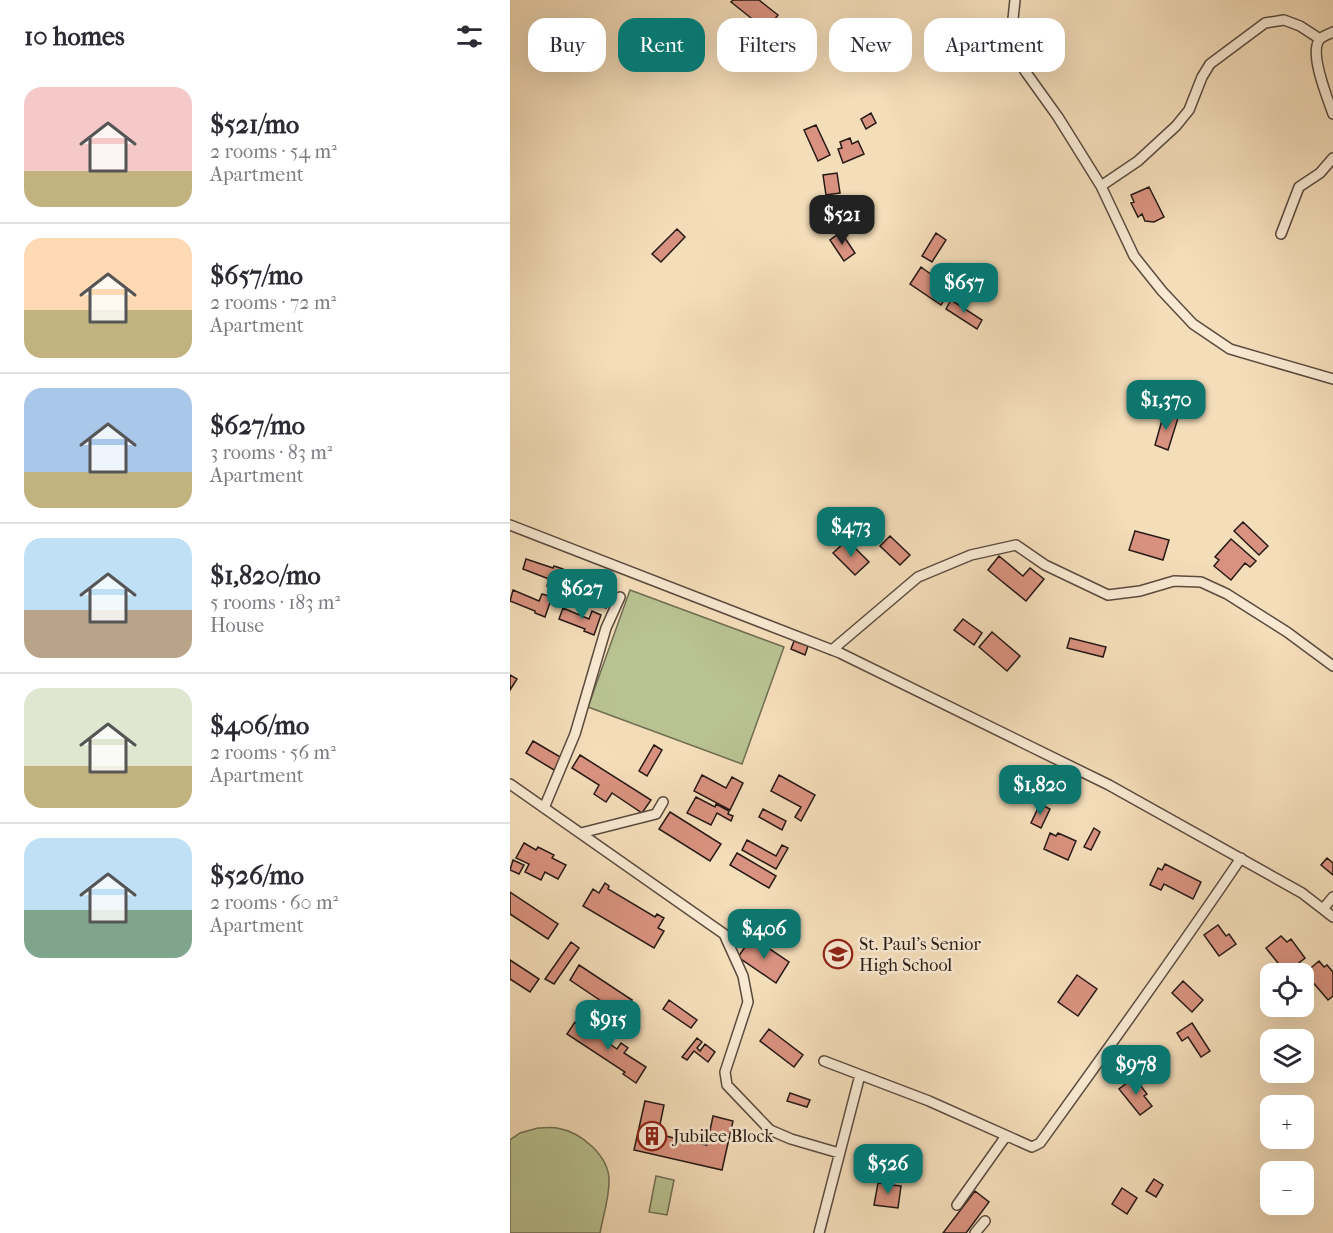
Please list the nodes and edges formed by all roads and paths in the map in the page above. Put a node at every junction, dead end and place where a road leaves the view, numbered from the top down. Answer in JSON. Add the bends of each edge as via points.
{"nodes":[{"id":1,"x":1015,"y":0,"type":"edge"},
{"id":2,"x":1333,"y":32,"type":"edge"},
{"id":3,"x":1320,"y":39,"type":"junction"},
{"id":4,"x":1333,"y":114,"type":"edge"},
{"id":5,"x":1333,"y":158,"type":"edge"},
{"id":6,"x":1101,"y":186,"type":"junction"},
{"id":7,"x":1281,"y":234,"type":"dead end"},
{"id":8,"x":1333,"y":380,"type":"edge"},
{"id":9,"x":510,"y":525,"type":"edge"},
{"id":10,"x":620,"y":597,"type":"dead end"},
{"id":11,"x":832,"y":650,"type":"junction"},
{"id":12,"x":1333,"y":666,"type":"edge"},
{"id":13,"x":510,"y":784,"type":"edge"},
{"id":14,"x":663,"y":802,"type":"dead end"},
{"id":15,"x":544,"y":808,"type":"junction"},
{"id":16,"x":580,"y":834,"type":"junction"},
{"id":17,"x":1240,"y":858,"type":"junction"},
{"id":18,"x":1333,"y":897,"type":"edge"},
{"id":19,"x":1323,"y":909,"type":"junction"},
{"id":20,"x":1333,"y":917,"type":"edge"},
{"id":21,"x":824,"y":1061,"type":"dead end"},
{"id":22,"x":860,"y":1075,"type":"junction"},
{"id":23,"x":1006,"y":1136,"type":"junction"},
{"id":24,"x":839,"y":1153,"type":"junction"},
{"id":25,"x":957,"y":1205,"type":"dead end"},
{"id":26,"x":985,"y":1221,"type":"dead end"},
{"id":27,"x":819,"y":1233,"type":"edge"},
{"id":28,"x":975,"y":1233,"type":"edge"}],
"edges":[{"from":1,"to":6,"type":"street","via":[[1016,41],[1026,71]]},
{"from":2,"to":3,"type":"street"},
{"from":3,"to":4,"type":"street","via":[[1317,61]]},
{"from":3,"to":6,"type":"street","via":[[1284,20],[1265,23],[1210,64],[1189,110],[1176,126],[1138,161]]},
{"from":5,"to":7,"type":"street","via":[[1299,187]]},
{"from":6,"to":8,"type":"street","via":[[1134,256],[1193,324],[1230,349]]},
{"from":9,"to":11,"type":"street"},
{"from":10,"to":15,"type":"street","via":[[606,628],[575,734]]},
{"from":11,"to":12,"type":"street","via":[[918,577],[971,555],[1016,545],[1045,565],[1108,595],[1174,581],[1201,582],[1287,632]]},
{"from":11,"to":17,"type":"street","via":[[1109,785]]},
{"from":13,"to":15,"type":"street"},
{"from":14,"to":16,"type":"street","via":[[656,814]]},
{"from":15,"to":16,"type":"street"},
{"from":16,"to":24,"type":"street","via":[[724,934],[743,976],[748,1002],[726,1072],[727,1085],[770,1130]]},
{"from":17,"to":19,"type":"street"},
{"from":17,"to":23,"type":"street","via":[[1040,1143],[1032,1148]]},
{"from":18,"to":19,"type":"street"},
{"from":19,"to":20,"type":"street"},
{"from":21,"to":22,"type":"street"},
{"from":22,"to":23,"type":"street"},
{"from":22,"to":24,"type":"street"},
{"from":23,"to":25,"type":"street"},
{"from":24,"to":27,"type":"street"},
{"from":26,"to":28,"type":"street"}]}
